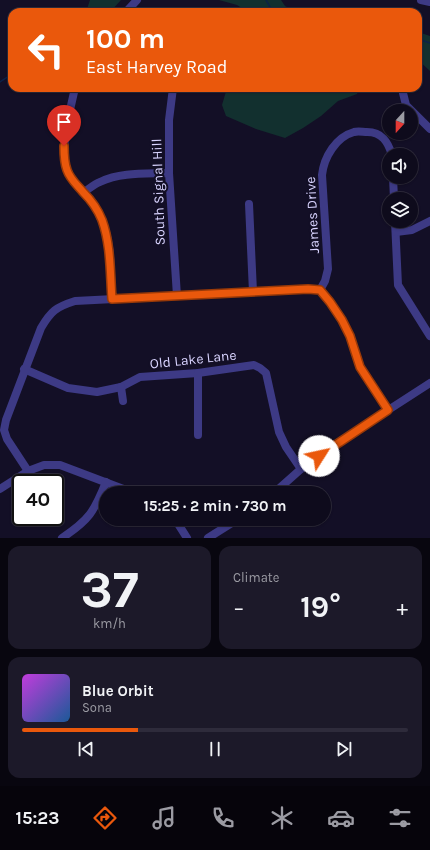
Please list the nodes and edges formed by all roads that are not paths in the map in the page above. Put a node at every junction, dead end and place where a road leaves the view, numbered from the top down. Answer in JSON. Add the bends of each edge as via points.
{"nodes":[{"id":1,"x":137,"y":0,"type":"edge"},
{"id":2,"x":421,"y":0,"type":"edge"},
{"id":3,"x":430,"y":2,"type":"edge"},
{"id":4,"x":130,"y":8,"type":"edge"},
{"id":5,"x":74,"y":92,"type":"edge"},
{"id":6,"x":172,"y":92,"type":"edge"},
{"id":7,"x":403,"y":93,"type":"dead end"},
{"id":8,"x":430,"y":129,"type":"edge"},
{"id":9,"x":390,"y":148,"type":"edge"},
{"id":10,"x":169,"y":173,"type":"junction"},
{"id":11,"x":84,"y":192,"type":"junction"},
{"id":12,"x":249,"y":204,"type":"dead end"},
{"id":13,"x":430,"y":221,"type":"edge"},
{"id":14,"x":396,"y":228,"type":"edge"},
{"id":15,"x":396,"y":232,"type":"junction"},
{"id":16,"x":320,"y":290,"type":"junction"},
{"id":17,"x":253,"y":292,"type":"junction"},
{"id":18,"x":177,"y":296,"type":"junction"},
{"id":19,"x":112,"y":299,"type":"junction"},
{"id":20,"x":430,"y":336,"type":"edge"},
{"id":21,"x":24,"y":369,"type":"junction"},
{"id":22,"x":198,"y":373,"type":"junction"},
{"id":23,"x":430,"y":383,"type":"edge"},
{"id":24,"x":121,"y":387,"type":"junction"},
{"id":25,"x":123,"y":401,"type":"dead end"},
{"id":26,"x":388,"y":410,"type":"junction"},
{"id":27,"x":2,"y":430,"type":"edge"},
{"id":28,"x":198,"y":435,"type":"dead end"},
{"id":29,"x":301,"y":469,"type":"junction"},
{"id":30,"x":28,"y":471,"type":"junction"},
{"id":31,"x":106,"y":482,"type":"junction"},
{"id":32,"x":116,"y":486,"type":"edge"},
{"id":33,"x":282,"y":486,"type":"edge"},
{"id":34,"x":0,"y":489,"type":"edge"},
{"id":35,"x":179,"y":526,"type":"edge"},
{"id":36,"x":227,"y":526,"type":"edge"},
{"id":37,"x":62,"y":538,"type":"edge"},
{"id":38,"x":187,"y":538,"type":"edge"},
{"id":39,"x":208,"y":538,"type":"edge"}],
"edges":[{"from":1,"to":4,"type":"street"},
{"from":2,"to":3,"type":"street"},
{"from":5,"to":11,"type":"street","via":[[64,159],[70,176]]},
{"from":6,"to":10,"type":"street","name":"South Signal Hill","via":[[169,120]]},
{"from":7,"to":8,"type":"street","via":[[406,105]]},
{"from":9,"to":16,"type":"street","name":"James Drive","via":[[383,137],[372,132],[355,132],[345,136],[327,157],[322,175],[328,269]]},
{"from":10,"to":11,"type":"street","via":[[124,174],[98,182]]},
{"from":10,"to":18,"type":"street","name":"South Signal Hill"},
{"from":11,"to":19,"type":"street","via":[[95,207],[106,234]]},
{"from":12,"to":17,"type":"street"},
{"from":13,"to":15,"type":"street","via":[[412,230]]},
{"from":14,"to":15,"type":"street"},
{"from":15,"to":20,"type":"street","via":[[398,284]]},
{"from":16,"to":17,"type":"street"},
{"from":16,"to":26,"type":"street","via":[[342,320],[360,367]]},
{"from":17,"to":18,"type":"street"},
{"from":18,"to":19,"type":"street"},
{"from":19,"to":21,"type":"street","via":[[75,301],[61,305],[49,314],[40,328]]},
{"from":21,"to":24,"type":"street","name":"Old Lake Lane","via":[[68,388],[97,392]]},
{"from":21,"to":27,"type":"street"},
{"from":22,"to":24,"type":"street","name":"Old Lake Lane","via":[[140,377]]},
{"from":22,"to":28,"type":"street"},
{"from":22,"to":29,"type":"street","name":"Old Lake Lane","via":[[254,365],[266,373],[279,432]]},
{"from":23,"to":26,"type":"street"},
{"from":24,"to":25,"type":"street"},
{"from":26,"to":29,"type":"street"},
{"from":27,"to":30,"type":"street"},
{"from":29,"to":33,"type":"street"},
{"from":30,"to":31,"type":"street","via":[[44,465],[60,465]]},
{"from":30,"to":34,"type":"street"},
{"from":31,"to":32,"type":"street"},
{"from":31,"to":37,"type":"street","via":[[90,515],[75,530]]},
{"from":35,"to":38,"type":"street"},
{"from":36,"to":39,"type":"street"}]}
